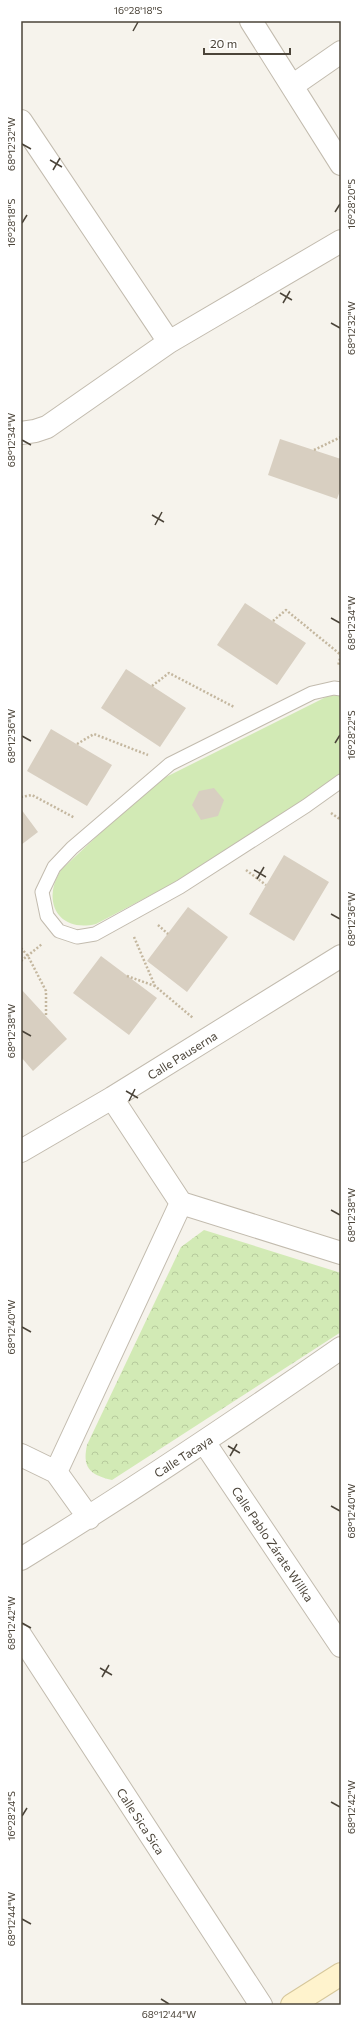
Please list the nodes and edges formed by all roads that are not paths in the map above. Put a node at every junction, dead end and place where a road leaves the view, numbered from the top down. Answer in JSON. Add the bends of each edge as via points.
{"nodes":[{"id":1,"x":251,"y":21,"type":"edge"},
{"id":2,"x":341,"y":52,"type":"edge"},
{"id":3,"x":292,"y":86,"type":"junction"},
{"id":4,"x":23,"y":131,"type":"edge"},
{"id":5,"x":341,"y":164,"type":"edge"},
{"id":6,"x":341,"y":241,"type":"edge"},
{"id":7,"x":169,"y":342,"type":"junction"},
{"id":8,"x":21,"y":433,"type":"edge"},
{"id":9,"x":337,"y":688,"type":"edge"},
{"id":10,"x":341,"y":782,"type":"edge"},
{"id":11,"x":341,"y":956,"type":"edge"},
{"id":12,"x":112,"y":1098,"type":"junction"},
{"id":13,"x":21,"y":1151,"type":"edge"},
{"id":14,"x":181,"y":1203,"type":"junction"},
{"id":15,"x":341,"y":1253,"type":"edge"},
{"id":16,"x":341,"y":1348,"type":"edge"},
{"id":17,"x":204,"y":1442,"type":"junction"},
{"id":18,"x":21,"y":1455,"type":"edge"},
{"id":19,"x":56,"y":1472,"type":"junction"},
{"id":20,"x":89,"y":1518,"type":"junction"},
{"id":21,"x":21,"y":1559,"type":"edge"},
{"id":22,"x":21,"y":1636,"type":"edge"},
{"id":23,"x":341,"y":1646,"type":"edge"},
{"id":24,"x":341,"y":1974,"type":"edge"},
{"id":25,"x":261,"y":2005,"type":"edge"},
{"id":26,"x":292,"y":2005,"type":"edge"}],
"edges":[{"from":1,"to":3,"type":"street"},
{"from":2,"to":3,"type":"street"},
{"from":3,"to":5,"type":"street"},
{"from":4,"to":7,"type":"street"},
{"from":6,"to":7,"type":"street"},
{"from":7,"to":8,"type":"street","via":[[47,427]]},
{"from":9,"to":10,"type":"lane","via":[[312,693],[170,764],[72,848],[54,867],[42,892],[47,916],[58,930],[77,937],[95,934],[180,887]]},
{"from":11,"to":12,"type":"street","name":"Calle Pauserna"},
{"from":12,"to":13,"type":"street","name":"Calle Pauserna"},
{"from":12,"to":14,"type":"street"},
{"from":14,"to":15,"type":"street"},
{"from":14,"to":19,"type":"street"},
{"from":16,"to":17,"type":"street","name":"Calle Tacaya"},
{"from":17,"to":20,"type":"street","name":"Calle Tacaya"},
{"from":17,"to":23,"type":"street","name":"Calle Pablo Zárate Willka"},
{"from":18,"to":19,"type":"street"},
{"from":19,"to":20,"type":"street"},
{"from":20,"to":21,"type":"street","name":"Calle Tacaya"},
{"from":22,"to":25,"type":"street","name":"Calle Sica Sica"},
{"from":24,"to":26,"type":"main road"}]}
